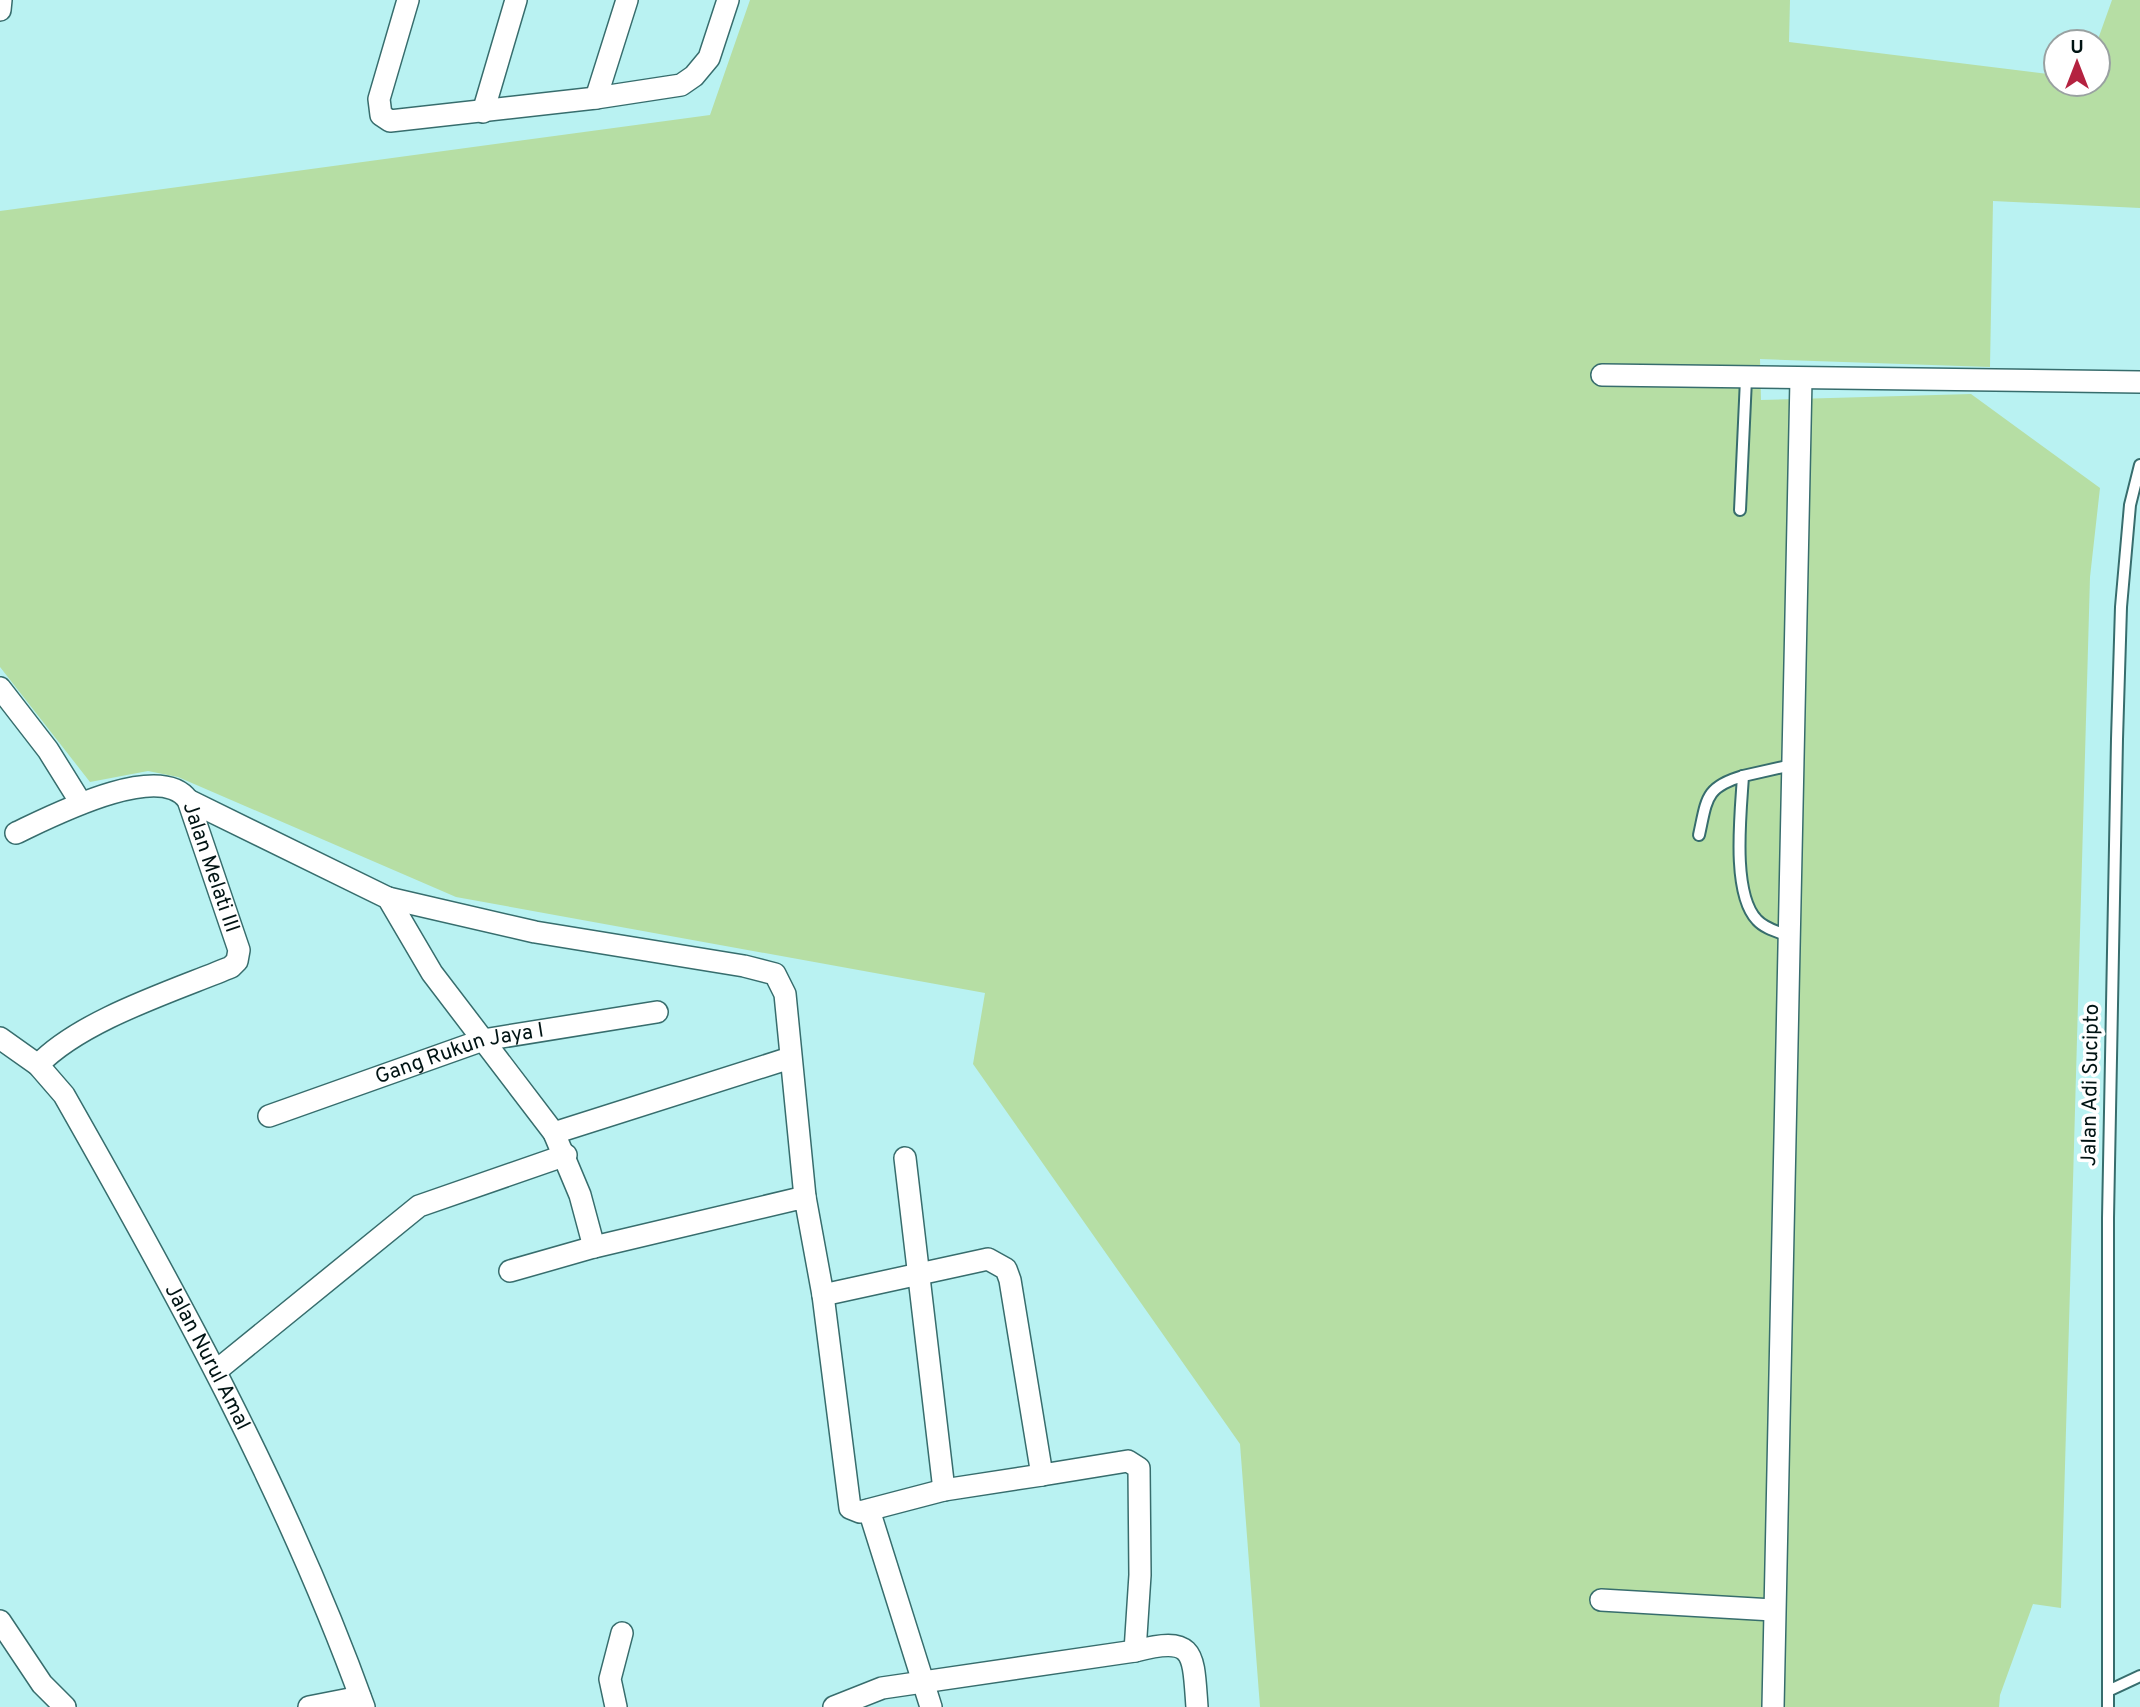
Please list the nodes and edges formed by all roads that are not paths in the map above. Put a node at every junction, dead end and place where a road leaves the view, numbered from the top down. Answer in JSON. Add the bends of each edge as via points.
{"nodes":[{"id":1,"x":1,"y":0,"type":"edge"},
{"id":2,"x":408,"y":0,"type":"edge"},
{"id":3,"x":516,"y":0,"type":"edge"},
{"id":4,"x":627,"y":0,"type":"edge"},
{"id":5,"x":728,"y":0,"type":"edge"},
{"id":6,"x":0,"y":10,"type":"edge"},
{"id":7,"x":596,"y":98,"type":"junction"},
{"id":8,"x":483,"y":112,"type":"junction"},
{"id":9,"x":1602,"y":375,"type":"dead end"},
{"id":10,"x":1746,"y":379,"type":"junction"},
{"id":11,"x":1801,"y":379,"type":"junction"},
{"id":12,"x":2140,"y":382,"type":"edge"},
{"id":13,"x":2140,"y":465,"type":"edge"},
{"id":14,"x":1740,"y":510,"type":"dead end"},
{"id":15,"x":0,"y":688,"type":"edge"},
{"id":16,"x":1793,"y":765,"type":"junction"},
{"id":17,"x":1743,"y":776,"type":"junction"},
{"id":18,"x":188,"y":800,"type":"junction"},
{"id":19,"x":81,"y":803,"type":"junction"},
{"id":20,"x":16,"y":833,"type":"dead end"},
{"id":21,"x":1699,"y":835,"type":"dead end"},
{"id":22,"x":388,"y":898,"type":"junction"},
{"id":23,"x":1791,"y":937,"type":"junction"},
{"id":24,"x":657,"y":1012,"type":"dead end"},
{"id":25,"x":0,"y":1038,"type":"edge"},
{"id":26,"x":483,"y":1041,"type":"junction"},
{"id":27,"x":790,"y":1058,"type":"junction"},
{"id":28,"x":38,"y":1065,"type":"junction"},
{"id":29,"x":269,"y":1115,"type":"dead end"},
{"id":30,"x":554,"y":1133,"type":"junction"},
{"id":31,"x":566,"y":1155,"type":"junction"},
{"id":32,"x":905,"y":1158,"type":"dead end"},
{"id":33,"x":805,"y":1197,"type":"junction"},
{"id":34,"x":593,"y":1247,"type":"junction"},
{"id":35,"x":510,"y":1271,"type":"dead end"},
{"id":36,"x":917,"y":1276,"type":"junction"},
{"id":37,"x":823,"y":1295,"type":"junction"},
{"id":38,"x":216,"y":1371,"type":"junction"},
{"id":39,"x":1042,"y":1475,"type":"junction"},
{"id":40,"x":944,"y":1490,"type":"junction"},
{"id":41,"x":869,"y":1510,"type":"junction"},
{"id":42,"x":1601,"y":1600,"type":"dead end"},
{"id":43,"x":1773,"y":1610,"type":"junction"},
{"id":44,"x":2,"y":1627,"type":"edge"},
{"id":45,"x":622,"y":1633,"type":"dead end"},
{"id":46,"x":1135,"y":1651,"type":"junction"},
{"id":47,"x":2140,"y":1676,"type":"edge"},
{"id":48,"x":924,"y":1681,"type":"junction"},
{"id":49,"x":2108,"y":1691,"type":"junction"},
{"id":50,"x":362,"y":1702,"type":"edge"},
{"id":51,"x":65,"y":1707,"type":"edge"},
{"id":52,"x":309,"y":1707,"type":"edge"},
{"id":53,"x":615,"y":1707,"type":"edge"},
{"id":54,"x":834,"y":1707,"type":"edge"},
{"id":55,"x":931,"y":1707,"type":"edge"},
{"id":56,"x":1198,"y":1707,"type":"edge"},
{"id":57,"x":1773,"y":1707,"type":"edge"},
{"id":58,"x":2108,"y":1707,"type":"edge"}],
"edges":[{"from":1,"to":6,"type":"street"},
{"from":2,"to":8,"type":"street","via":[[379,99],[381,115],[399,122]]},
{"from":3,"to":8,"type":"street"},
{"from":4,"to":7,"type":"street"},
{"from":5,"to":7,"type":"street","via":[[709,58],[694,76],[671,87]]},
{"from":7,"to":8,"type":"street"},
{"from":9,"to":10,"type":"street"},
{"from":10,"to":11,"type":"street"},
{"from":10,"to":14,"type":"lane"},
{"from":11,"to":12,"type":"street"},
{"from":11,"to":16,"type":"street"},
{"from":13,"to":49,"type":"lane","name":"Jalan Adi Sucipto","via":[[2130,505],[2123,572],[2117,739],[2108,1218]]},
{"from":15,"to":19,"type":"street"},
{"from":16,"to":17,"type":"lane"},
{"from":16,"to":23,"type":"street"},
{"from":17,"to":21,"type":"lane","via":[[1711,791]]},
{"from":17,"to":23,"type":"lane","via":[[1740,836],[1743,884],[1750,909],[1762,924]]},
{"from":18,"to":19,"type":"street","name":"Jalan Melati III","via":[[178,791],[154,787]]},
{"from":18,"to":22,"type":"street"},
{"from":18,"to":28,"type":"street","name":"Jalan Melati III","via":[[239,950],[237,961],[76,1036],[55,1047]]},
{"from":19,"to":20,"type":"street","name":"Jalan Melati III"},
{"from":22,"to":26,"type":"street","via":[[432,973]]},
{"from":22,"to":27,"type":"street","via":[[535,932],[768,971],[780,979],[785,993]]},
{"from":23,"to":43,"type":"street"},
{"from":24,"to":26,"type":"street","name":"Gang Rukun Jaya I"},
{"from":25,"to":28,"type":"street","name":"Jalan Nurul Amal"},
{"from":26,"to":29,"type":"street","name":"Gang Rukun Jaya I"},
{"from":26,"to":30,"type":"street"},
{"from":27,"to":30,"type":"street"},
{"from":27,"to":33,"type":"street"},
{"from":28,"to":38,"type":"street","name":"Jalan Nurul Amal","via":[[64,1095]]},
{"from":30,"to":31,"type":"street"},
{"from":31,"to":34,"type":"street"},
{"from":31,"to":38,"type":"street","via":[[419,1206]]},
{"from":32,"to":36,"type":"street"},
{"from":33,"to":34,"type":"street"},
{"from":33,"to":37,"type":"street"},
{"from":34,"to":35,"type":"street"},
{"from":36,"to":37,"type":"street"},
{"from":36,"to":39,"type":"street","via":[[988,1259],[1006,1269]]},
{"from":36,"to":40,"type":"street"},
{"from":37,"to":41,"type":"street","via":[[848,1501],[855,1511]]},
{"from":38,"to":50,"type":"street","name":"Jalan Nurul Amal","via":[[297,1543]]},
{"from":39,"to":40,"type":"street"},
{"from":39,"to":46,"type":"street","via":[[1128,1461],[1139,1468]]},
{"from":40,"to":41,"type":"street"},
{"from":41,"to":48,"type":"street"},
{"from":42,"to":43,"type":"street"},
{"from":43,"to":57,"type":"street"},
{"from":44,"to":51,"type":"street","via":[[42,1684]]},
{"from":45,"to":53,"type":"street","via":[[610,1679]]},
{"from":46,"to":48,"type":"street"},
{"from":46,"to":56,"type":"street","via":[[1166,1643],[1187,1651],[1194,1663]]},
{"from":47,"to":49,"type":"lane"},
{"from":48,"to":54,"type":"street","via":[[882,1688]]},
{"from":48,"to":55,"type":"street"},
{"from":49,"to":58,"type":"lane","name":"Jalan Adi Sucipto"},
{"from":50,"to":52,"type":"street"}]}
